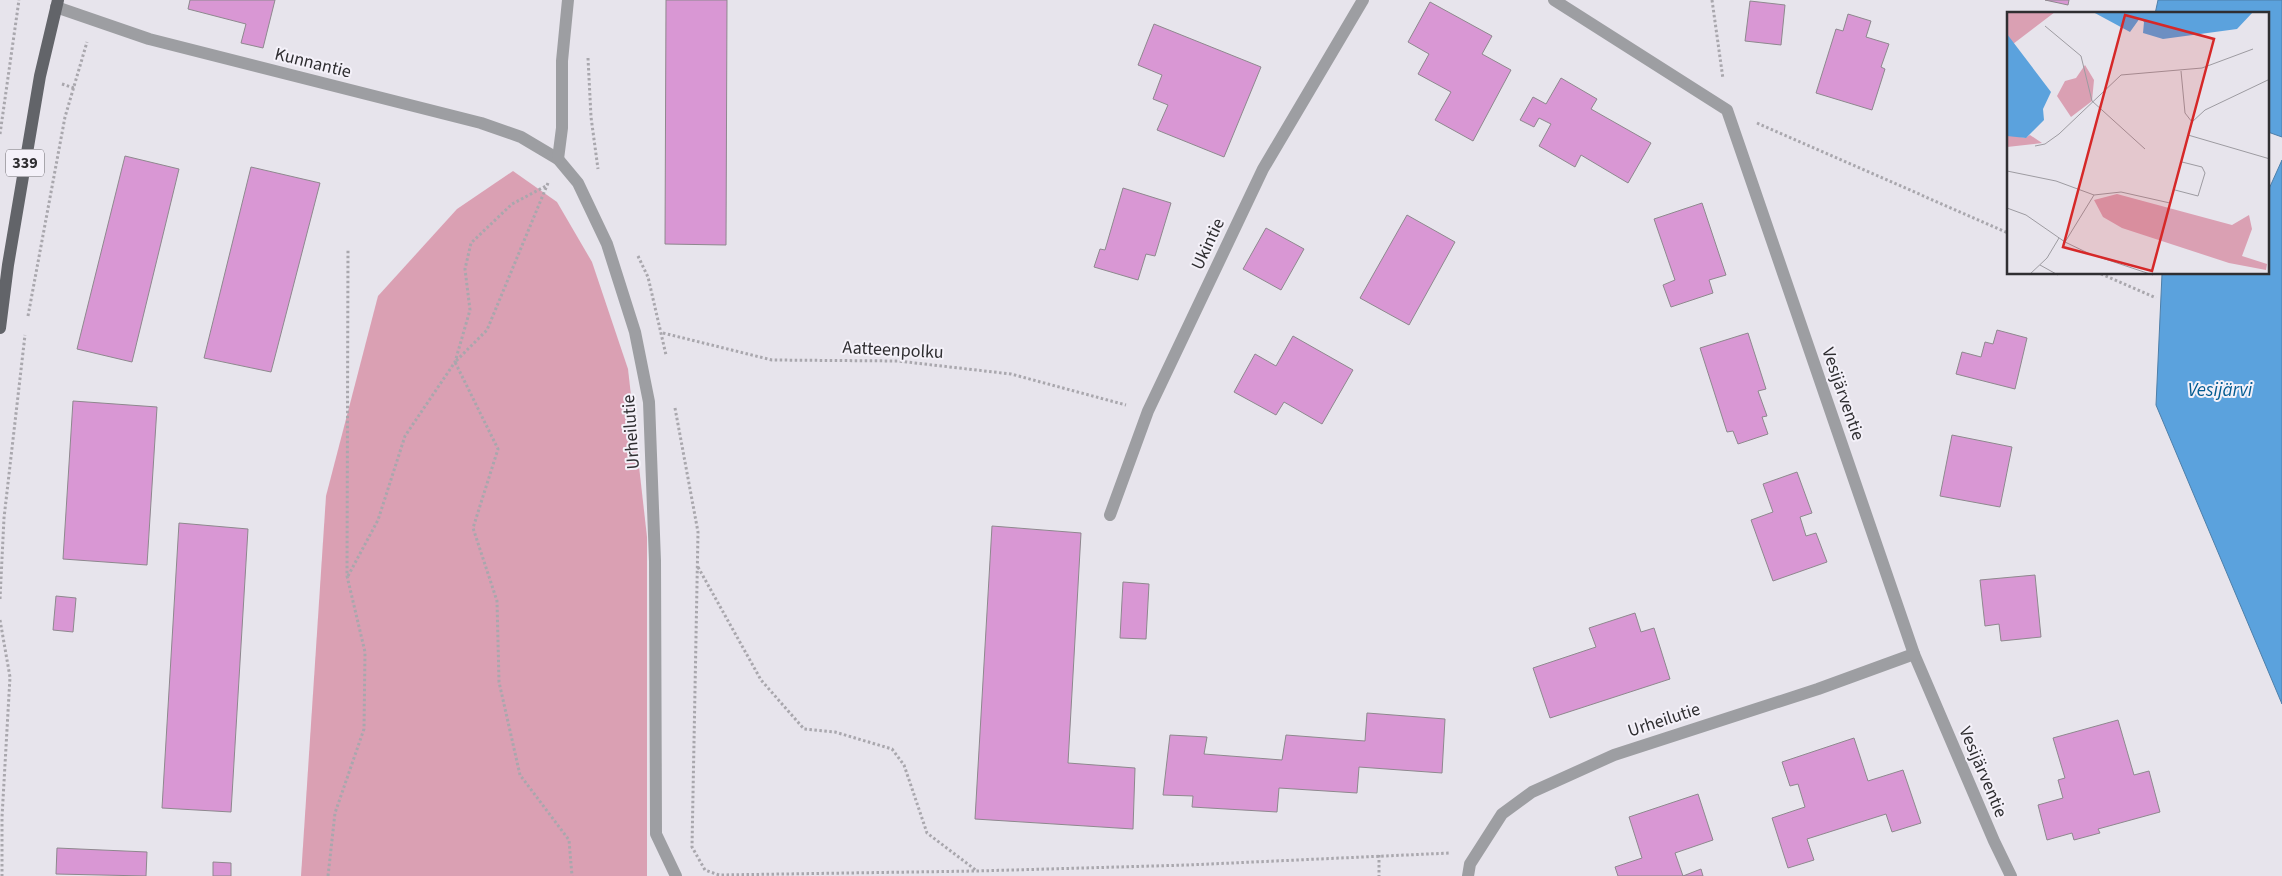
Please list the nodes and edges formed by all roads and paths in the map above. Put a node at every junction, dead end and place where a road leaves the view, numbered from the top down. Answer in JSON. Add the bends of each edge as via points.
{"nodes":[{"id":1,"x":19,"y":0,"type":"edge"},
{"id":2,"x":568,"y":0,"type":"edge"},
{"id":3,"x":1363,"y":0,"type":"edge"},
{"id":4,"x":1554,"y":0,"type":"edge"},
{"id":5,"x":1712,"y":0,"type":"edge"},
{"id":6,"x":57,"y":3,"type":"edge"},
{"id":7,"x":93,"y":21,"type":"junction"},
{"id":8,"x":588,"y":55,"type":"dead end"},
{"id":9,"x":1728,"y":110,"type":"junction"},
{"id":10,"x":0,"y":134,"type":"edge"},
{"id":11,"x":558,"y":159,"type":"junction"},
{"id":12,"x":599,"y":177,"type":"dead end"},
{"id":13,"x":2007,"y":233,"type":"edge"},
{"id":14,"x":348,"y":249,"type":"dead end"},
{"id":15,"x":636,"y":250,"type":"dead end"},
{"id":16,"x":2103,"y":275,"type":"edge"},
{"id":17,"x":2156,"y":298,"type":"dead end"},
{"id":18,"x":27,"y":319,"type":"dead end"},
{"id":19,"x":0,"y":328,"type":"edge"},
{"id":20,"x":26,"y":329,"type":"dead end"},
{"id":21,"x":635,"y":332,"type":"junction"},
{"id":22,"x":662,"y":333,"type":"junction"},
{"id":23,"x":667,"y":360,"type":"dead end"},
{"id":24,"x":454,"y":362,"type":"junction"},
{"id":25,"x":675,"y":406,"type":"dead end"},
{"id":26,"x":1148,"y":411,"type":"junction"},
{"id":27,"x":1110,"y":515,"type":"dead end"},
{"id":28,"x":698,"y":566,"type":"junction"},
{"id":29,"x":347,"y":576,"type":"junction"},
{"id":30,"x":0,"y":599,"type":"edge"},
{"id":31,"x":0,"y":620,"type":"edge"},
{"id":32,"x":1914,"y":654,"type":"junction"},
{"id":33,"x":1379,"y":855,"type":"junction"},
{"id":34,"x":1469,"y":870,"type":"edge"},
{"id":35,"x":977,"y":871,"type":"junction"},
{"id":36,"x":2,"y":876,"type":"edge"},
{"id":37,"x":328,"y":876,"type":"edge"},
{"id":38,"x":572,"y":876,"type":"edge"},
{"id":39,"x":676,"y":876,"type":"edge"},
{"id":40,"x":1379,"y":876,"type":"edge"},
{"id":41,"x":2011,"y":876,"type":"edge"}],
"edges":[{"from":1,"to":10,"type":"path"},
{"from":2,"to":11,"type":"street"},
{"from":3,"to":26,"type":"street","name":"Ukintie","via":[[1263,169]]},
{"from":4,"to":9,"type":"street"},
{"from":5,"to":9,"type":"path"},
{"from":6,"to":7,"type":"street","name":"Kunnantie"},
{"from":6,"to":19,"type":"main road","number":"339","via":[[40,76]]},
{"from":7,"to":11,"type":"street","name":"Kunnantie","via":[[158,42],[481,123],[521,137]]},
{"from":7,"to":18,"type":"path","via":[[65,117]]},
{"from":8,"to":12,"type":"path","via":[[591,118]]},
{"from":9,"to":13,"type":"path"},
{"from":9,"to":32,"type":"street","name":"Vesijärventie"},
{"from":11,"to":21,"type":"street","name":"Urheilutie","via":[[578,183],[607,244]]},
{"from":14,"to":29,"type":"path"},
{"from":15,"to":22,"type":"path","via":[[648,277]]},
{"from":16,"to":17,"type":"path"},
{"from":20,"to":30,"type":"path","via":[[5,509]]},
{"from":21,"to":22,"type":"path","name":"Aatteenpolku"},
{"from":21,"to":39,"type":"street","name":"Urheilutie","via":[[649,402],[655,561],[656,834]]},
{"from":22,"to":23,"type":"path"},
{"from":22,"to":26,"type":"path","name":"Aatteenpolku","via":[[772,360],[898,361],[1011,374]]},
{"from":24,"to":24,"type":"path","via":[[470,310],[465,269],[472,243],[512,204],[546,186],[487,330]]},
{"from":24,"to":29,"type":"path","via":[[405,436],[378,520]]},
{"from":24,"to":38,"type":"path","via":[[498,449],[473,528],[497,601],[499,682],[520,775],[569,840]]},
{"from":25,"to":28,"type":"path","via":[[698,532]]},
{"from":26,"to":27,"type":"street","name":"Ukintie"},
{"from":28,"to":35,"type":"path","via":[[761,680],[804,729],[835,732],[892,749],[904,765],[927,833]]},
{"from":28,"to":35,"type":"path","via":[[692,847],[705,870],[719,875]]},
{"from":29,"to":37,"type":"path","via":[[365,652],[364,729],[335,813]]},
{"from":31,"to":36,"type":"path","via":[[10,677]]},
{"from":32,"to":34,"type":"street","name":"Urheilutie","via":[[1809,692],[1614,755],[1532,792],[1502,814]]},
{"from":32,"to":41,"type":"street","name":"Vesijärventie"},
{"from":33,"to":34,"type":"path","via":[[1447,852]]},
{"from":33,"to":35,"type":"path"},
{"from":33,"to":40,"type":"path"}]}
